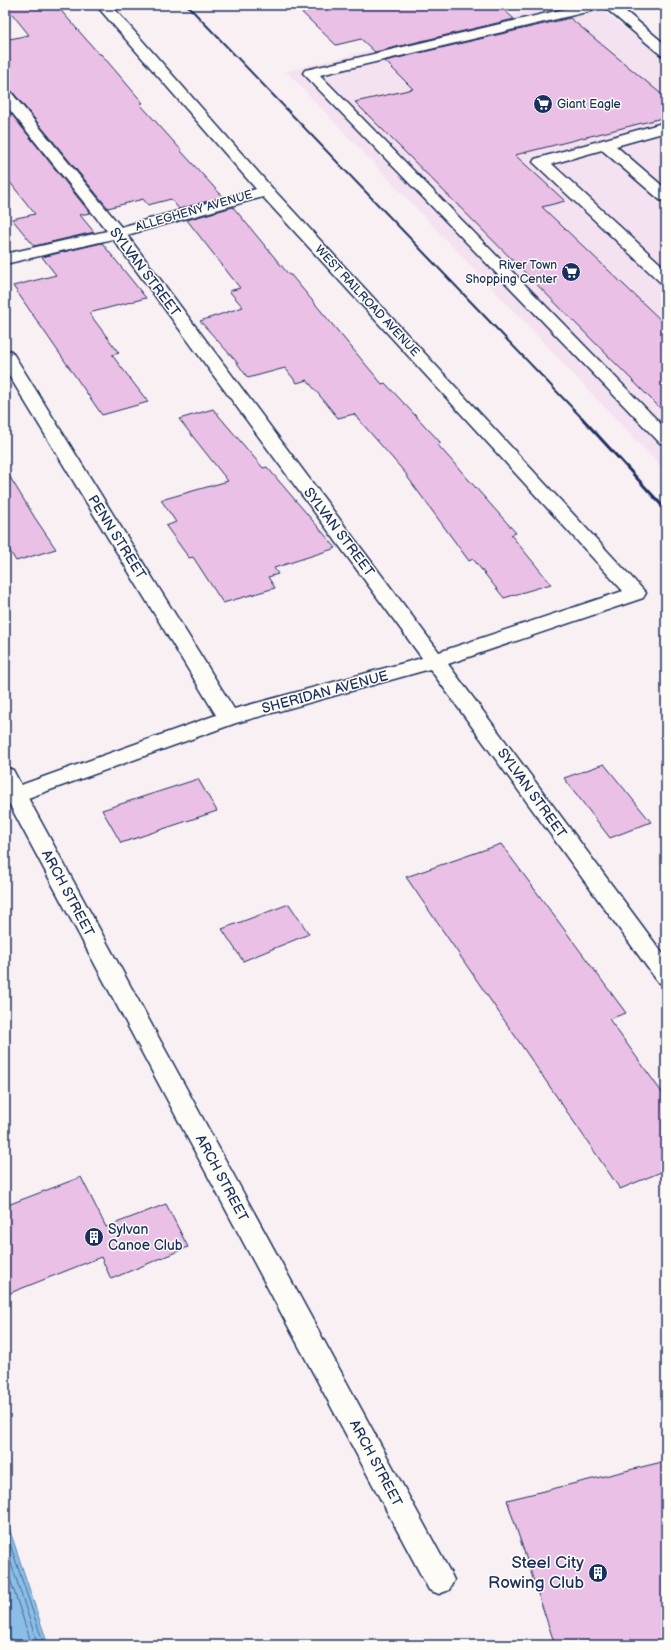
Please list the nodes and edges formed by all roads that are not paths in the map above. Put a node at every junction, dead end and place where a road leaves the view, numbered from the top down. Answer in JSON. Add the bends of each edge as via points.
{"nodes":[{"id":1,"x":103,"y":5,"type":"edge"},
{"id":2,"x":590,"y":5,"type":"edge"},
{"id":3,"x":610,"y":5,"type":"edge"},
{"id":4,"x":666,"y":52,"type":"edge"},
{"id":5,"x":5,"y":94,"type":"edge"},
{"id":6,"x":666,"y":127,"type":"edge"},
{"id":7,"x":605,"y":144,"type":"junction"},
{"id":8,"x":266,"y":191,"type":"junction"},
{"id":9,"x":666,"y":197,"type":"edge"},
{"id":10,"x":117,"y":234,"type":"junction"},
{"id":11,"x":5,"y":259,"type":"edge"},
{"id":12,"x":666,"y":278,"type":"edge"},
{"id":13,"x":5,"y":355,"type":"edge"},
{"id":14,"x":666,"y":439,"type":"edge"},
{"id":15,"x":636,"y":592,"type":"joint"},
{"id":16,"x":435,"y":661,"type":"junction"},
{"id":17,"x":230,"y":718,"type":"junction"},
{"id":18,"x":10,"y":785,"type":"edge"},
{"id":19,"x":666,"y":976,"type":"edge"},
{"id":20,"x":439,"y":1580,"type":"dead end"}],
"edges":[{"from":1,"to":8,"type":"street","name":"WEST RAILROAD AVENUE"},
{"from":2,"to":14,"type":"street","via":[[310,73]]},
{"from":3,"to":4,"type":"street"},
{"from":5,"to":10,"type":"street","name":"SYLVAN STREET"},
{"from":6,"to":7,"type":"street"},
{"from":7,"to":9,"type":"street"},
{"from":7,"to":12,"type":"street","via":[[541,162]]},
{"from":8,"to":10,"type":"street","name":"ALLEGHENY AVENUE"},
{"from":8,"to":15,"type":"street","name":"WEST RAILROAD AVENUE"},
{"from":10,"to":11,"type":"street","name":"ALLEGHENY AVENUE"},
{"from":10,"to":16,"type":"street","name":"SYLVAN STREET"},
{"from":13,"to":17,"type":"street","name":"PENN STREET"},
{"from":15,"to":16,"type":"street","name":"SHERIDAN AVENUE"},
{"from":16,"to":17,"type":"street","name":"SHERIDAN AVENUE"},
{"from":16,"to":19,"type":"street","name":"SYLVAN STREET"},
{"from":17,"to":18,"type":"street","name":"SHERIDAN AVENUE"},
{"from":18,"to":20,"type":"street","name":"ARCH STREET"}]}
